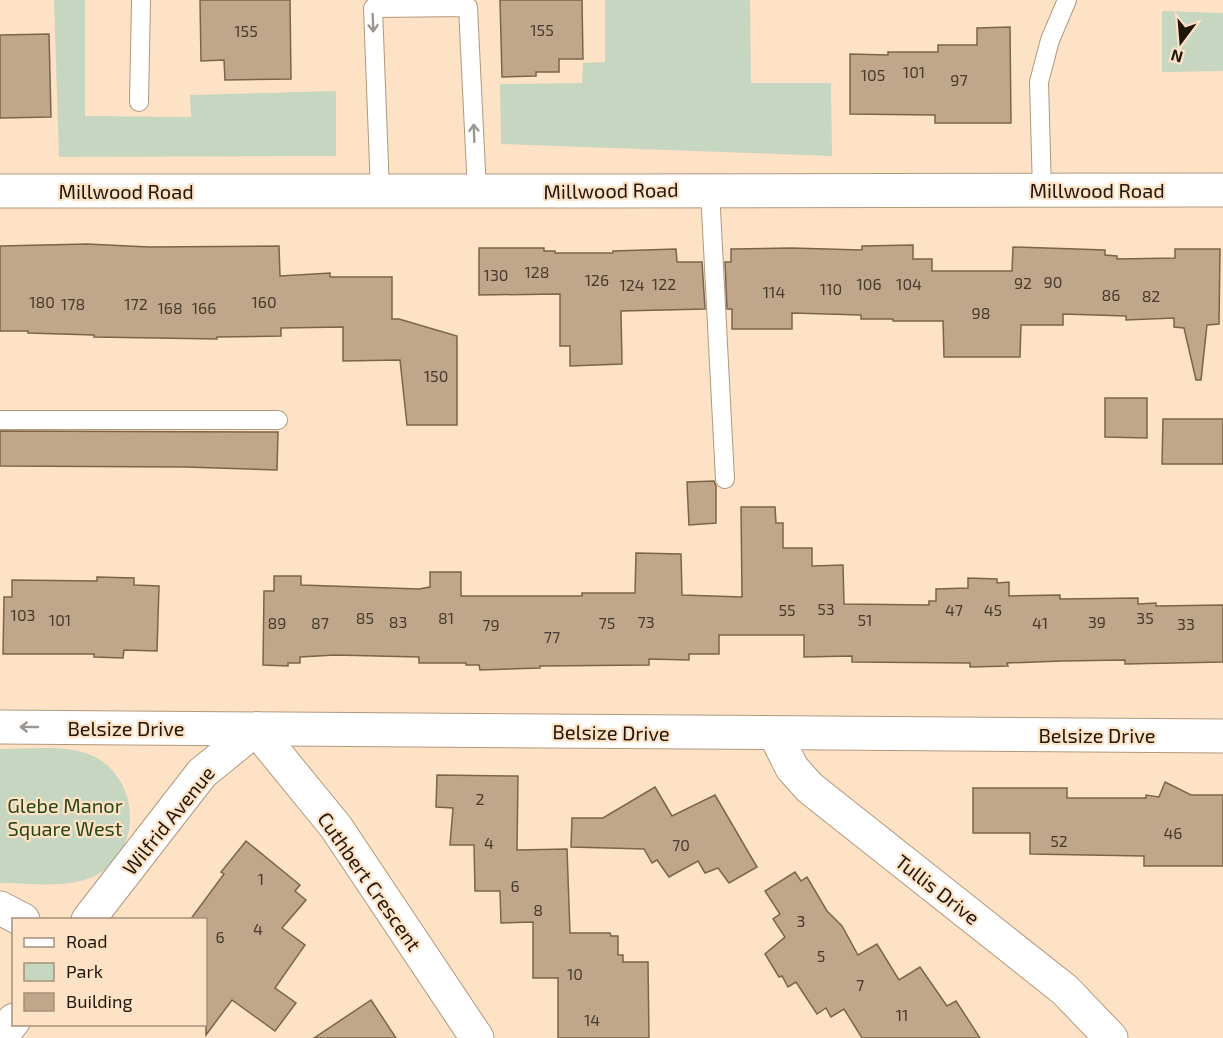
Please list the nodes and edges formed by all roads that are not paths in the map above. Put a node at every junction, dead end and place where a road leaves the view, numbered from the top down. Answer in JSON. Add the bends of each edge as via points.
{"nodes":[{"id":1,"x":141,"y":0,"type":"edge"},
{"id":2,"x":1067,"y":0,"type":"edge"},
{"id":3,"x":139,"y":102,"type":"dead end"},
{"id":4,"x":710,"y":189,"type":"junction"},
{"id":5,"x":0,"y":190,"type":"edge"},
{"id":6,"x":1223,"y":190,"type":"edge"},
{"id":7,"x":1042,"y":191,"type":"junction"},
{"id":8,"x":380,"y":192,"type":"junction"},
{"id":9,"x":477,"y":192,"type":"junction"},
{"id":10,"x":0,"y":420,"type":"edge"},
{"id":11,"x":278,"y":420,"type":"dead end"},
{"id":12,"x":725,"y":479,"type":"dead end"},
{"id":13,"x":0,"y":727,"type":"edge"},
{"id":14,"x":256,"y":729,"type":"junction"},
{"id":15,"x":775,"y":734,"type":"junction"},
{"id":16,"x":1223,"y":736,"type":"edge"},
{"id":17,"x":0,"y":908,"type":"edge"},
{"id":18,"x":18,"y":918,"type":"edge"},
{"id":19,"x":90,"y":918,"type":"edge"},
{"id":20,"x":12,"y":1023,"type":"edge"},
{"id":21,"x":0,"y":1038,"type":"edge"},
{"id":22,"x":477,"y":1038,"type":"edge"},
{"id":23,"x":1111,"y":1038,"type":"edge"}],
"edges":[{"from":1,"to":3,"type":"lane"},
{"from":2,"to":7,"type":"lane","via":[[1050,40],[1039,82]]},
{"from":4,"to":7,"type":"street","name":"Millwood Road"},
{"from":4,"to":9,"type":"street","name":"Millwood Road"},
{"from":4,"to":12,"type":"lane"},
{"from":5,"to":8,"type":"street","name":"Millwood Road"},
{"from":6,"to":7,"type":"street","name":"Millwood Road"},
{"from":8,"to":9,"type":"street","name":"Millwood Road"},
{"from":9,"to":8,"type":"lane","one_way":true,"via":[[468,7],[373,8]]},
{"from":10,"to":11,"type":"lane"},
{"from":14,"to":13,"type":"street","name":"Belsize Drive","one_way":true},
{"from":14,"to":15,"type":"street","name":"Belsize Drive"},
{"from":14,"to":19,"type":"street","name":"Wilfrid Avenue","via":[[201,773]]},
{"from":14,"to":22,"type":"street","name":"Cuthbert Crescent","via":[[336,827]]},
{"from":15,"to":16,"type":"street","name":"Belsize Drive"},
{"from":15,"to":23,"type":"street","name":"Tullis Drive","via":[[792,768],[810,788],[1065,990]]},
{"from":17,"to":18,"type":"street"},
{"from":20,"to":21,"type":"street"}]}
